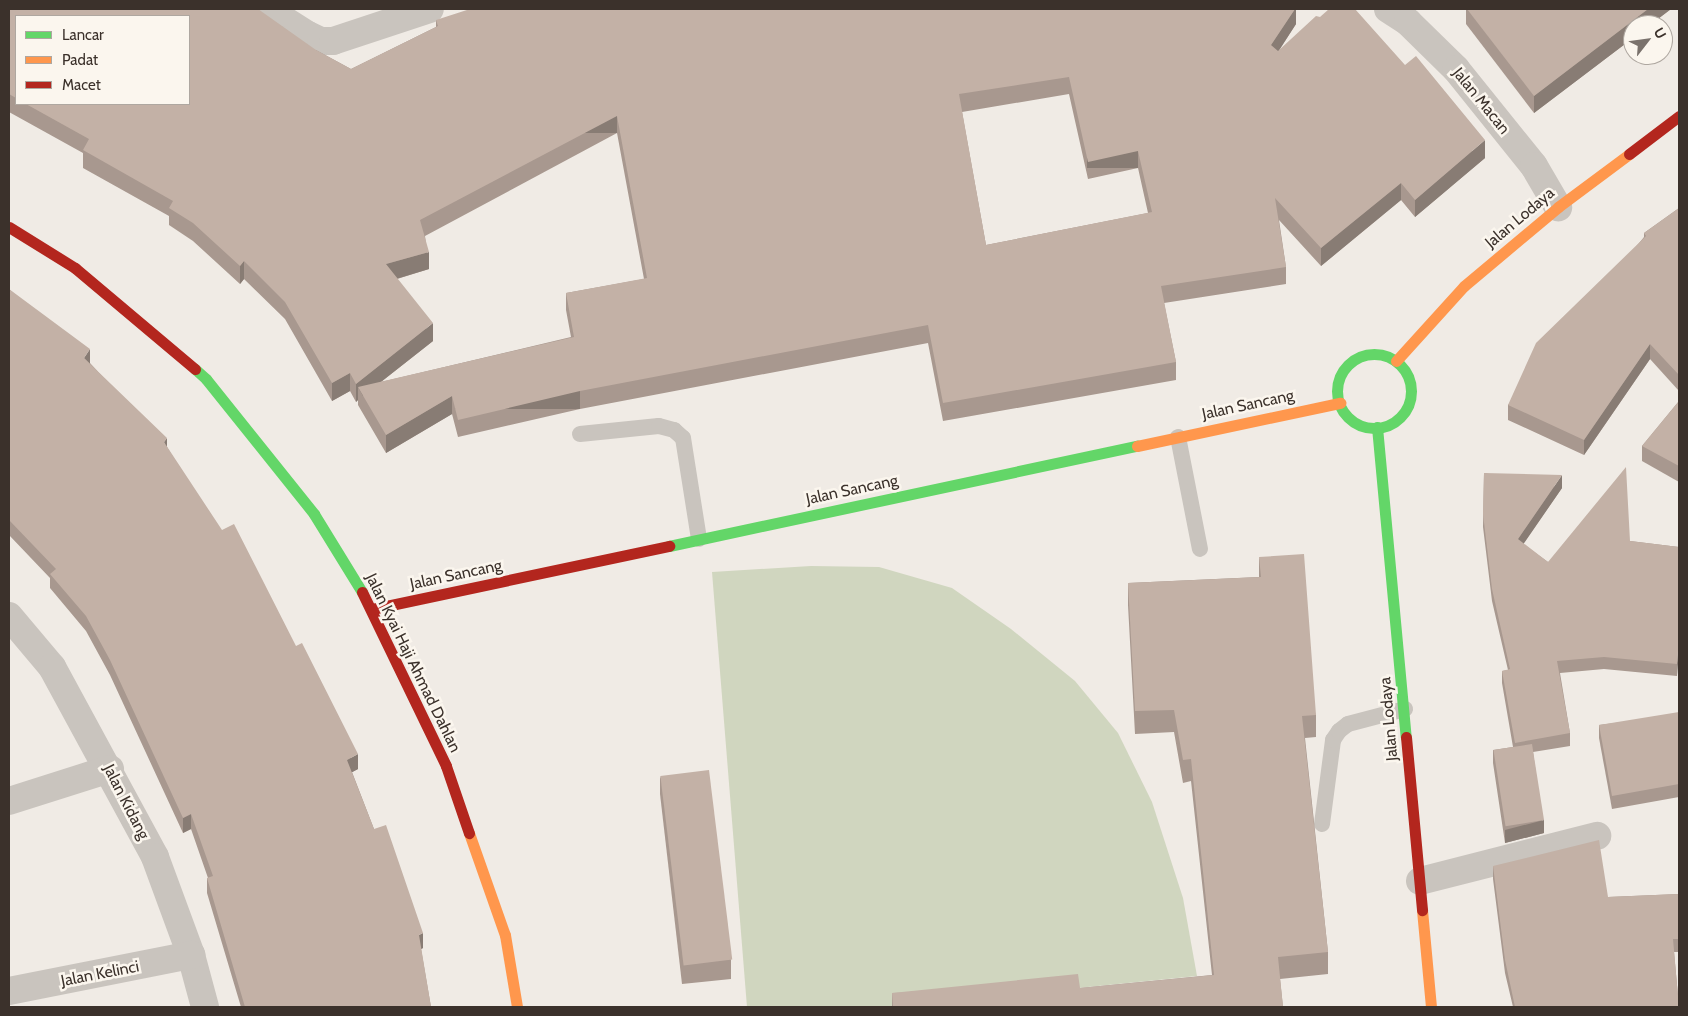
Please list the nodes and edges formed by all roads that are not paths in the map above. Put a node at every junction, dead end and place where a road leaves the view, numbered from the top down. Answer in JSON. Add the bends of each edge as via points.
{"nodes":[{"id":1,"x":268,"y":9,"type":"edge"},
{"id":2,"x":430,"y":9,"type":"edge"},
{"id":3,"x":1388,"y":9,"type":"edge"},
{"id":4,"x":1679,"y":116,"type":"edge"},
{"id":5,"x":1558,"y":207,"type":"junction"},
{"id":6,"x":9,"y":227,"type":"edge"},
{"id":7,"x":1396,"y":362,"type":"junction"},
{"id":8,"x":1340,"y":403,"type":"junction"},
{"id":9,"x":1377,"y":427,"type":"junction"},
{"id":10,"x":580,"y":434,"type":"dead end"},
{"id":11,"x":1178,"y":437,"type":"junction"},
{"id":12,"x":699,"y":539,"type":"junction"},
{"id":13,"x":1200,"y":549,"type":"dead end"},
{"id":14,"x":372,"y":609,"type":"junction"},
{"id":15,"x":9,"y":616,"type":"edge"},
{"id":16,"x":1404,"y":709,"type":"junction"},
{"id":17,"x":110,"y":769,"type":"junction"},
{"id":18,"x":9,"y":801,"type":"edge"},
{"id":19,"x":1322,"y":824,"type":"dead end"},
{"id":20,"x":1597,"y":836,"type":"dead end"},
{"id":21,"x":1420,"y":881,"type":"junction"},
{"id":22,"x":191,"y":955,"type":"junction"},
{"id":23,"x":9,"y":991,"type":"edge"},
{"id":24,"x":205,"y":1007,"type":"edge"},
{"id":25,"x":517,"y":1007,"type":"edge"},
{"id":26,"x":1431,"y":1007,"type":"edge"}],
"edges":[{"from":1,"to":2,"type":"street","via":[[308,35],[327,41]]},
{"from":3,"to":5,"type":"street","name":"Jalan Macan","via":[[1408,22],[1456,69],[1534,166]]},
{"from":4,"to":5,"type":"street","name":"Jalan Lodaya"},
{"from":5,"to":7,"type":"street","name":"Jalan Lodaya","via":[[1464,286]]},
{"from":6,"to":14,"type":"street","name":"Jalan Kyai Haji Ahmad Dahlan","via":[[75,268],[206,379],[314,514]]},
{"from":7,"to":8,"type":"street","via":[[1374,354],[1352,361],[1338,382]]},
{"from":7,"to":9,"type":"street","via":[[1410,381],[1409,404],[1394,422]]},
{"from":8,"to":9,"type":"street","via":[[1348,417],[1358,424]]},
{"from":8,"to":11,"type":"street","name":"Jalan Sancang"},
{"from":9,"to":16,"type":"street","name":"Jalan Lodaya"},
{"from":10,"to":12,"type":"lane","via":[[660,426],[674,430],[683,438]]},
{"from":11,"to":12,"type":"street","name":"Jalan Sancang"},
{"from":11,"to":13,"type":"lane"},
{"from":12,"to":14,"type":"street","name":"Jalan Sancang"},
{"from":14,"to":25,"type":"street","name":"Jalan Kyai Haji Ahmad Dahlan","via":[[446,766],[505,935]]},
{"from":15,"to":17,"type":"street","name":"Jalan Kidang","via":[[52,667]]},
{"from":16,"to":19,"type":"lane","via":[[1348,724],[1339,731],[1333,740]]},
{"from":16,"to":21,"type":"street","name":"Jalan Lodaya"},
{"from":17,"to":18,"type":"street"},
{"from":17,"to":22,"type":"street","name":"Jalan Kidang","via":[[155,857]]},
{"from":20,"to":21,"type":"street"},
{"from":21,"to":26,"type":"street","name":"Jalan Lodaya"},
{"from":22,"to":23,"type":"street","name":"Jalan Kelinci"},
{"from":22,"to":24,"type":"street","name":"Jalan Kidang"}]}
